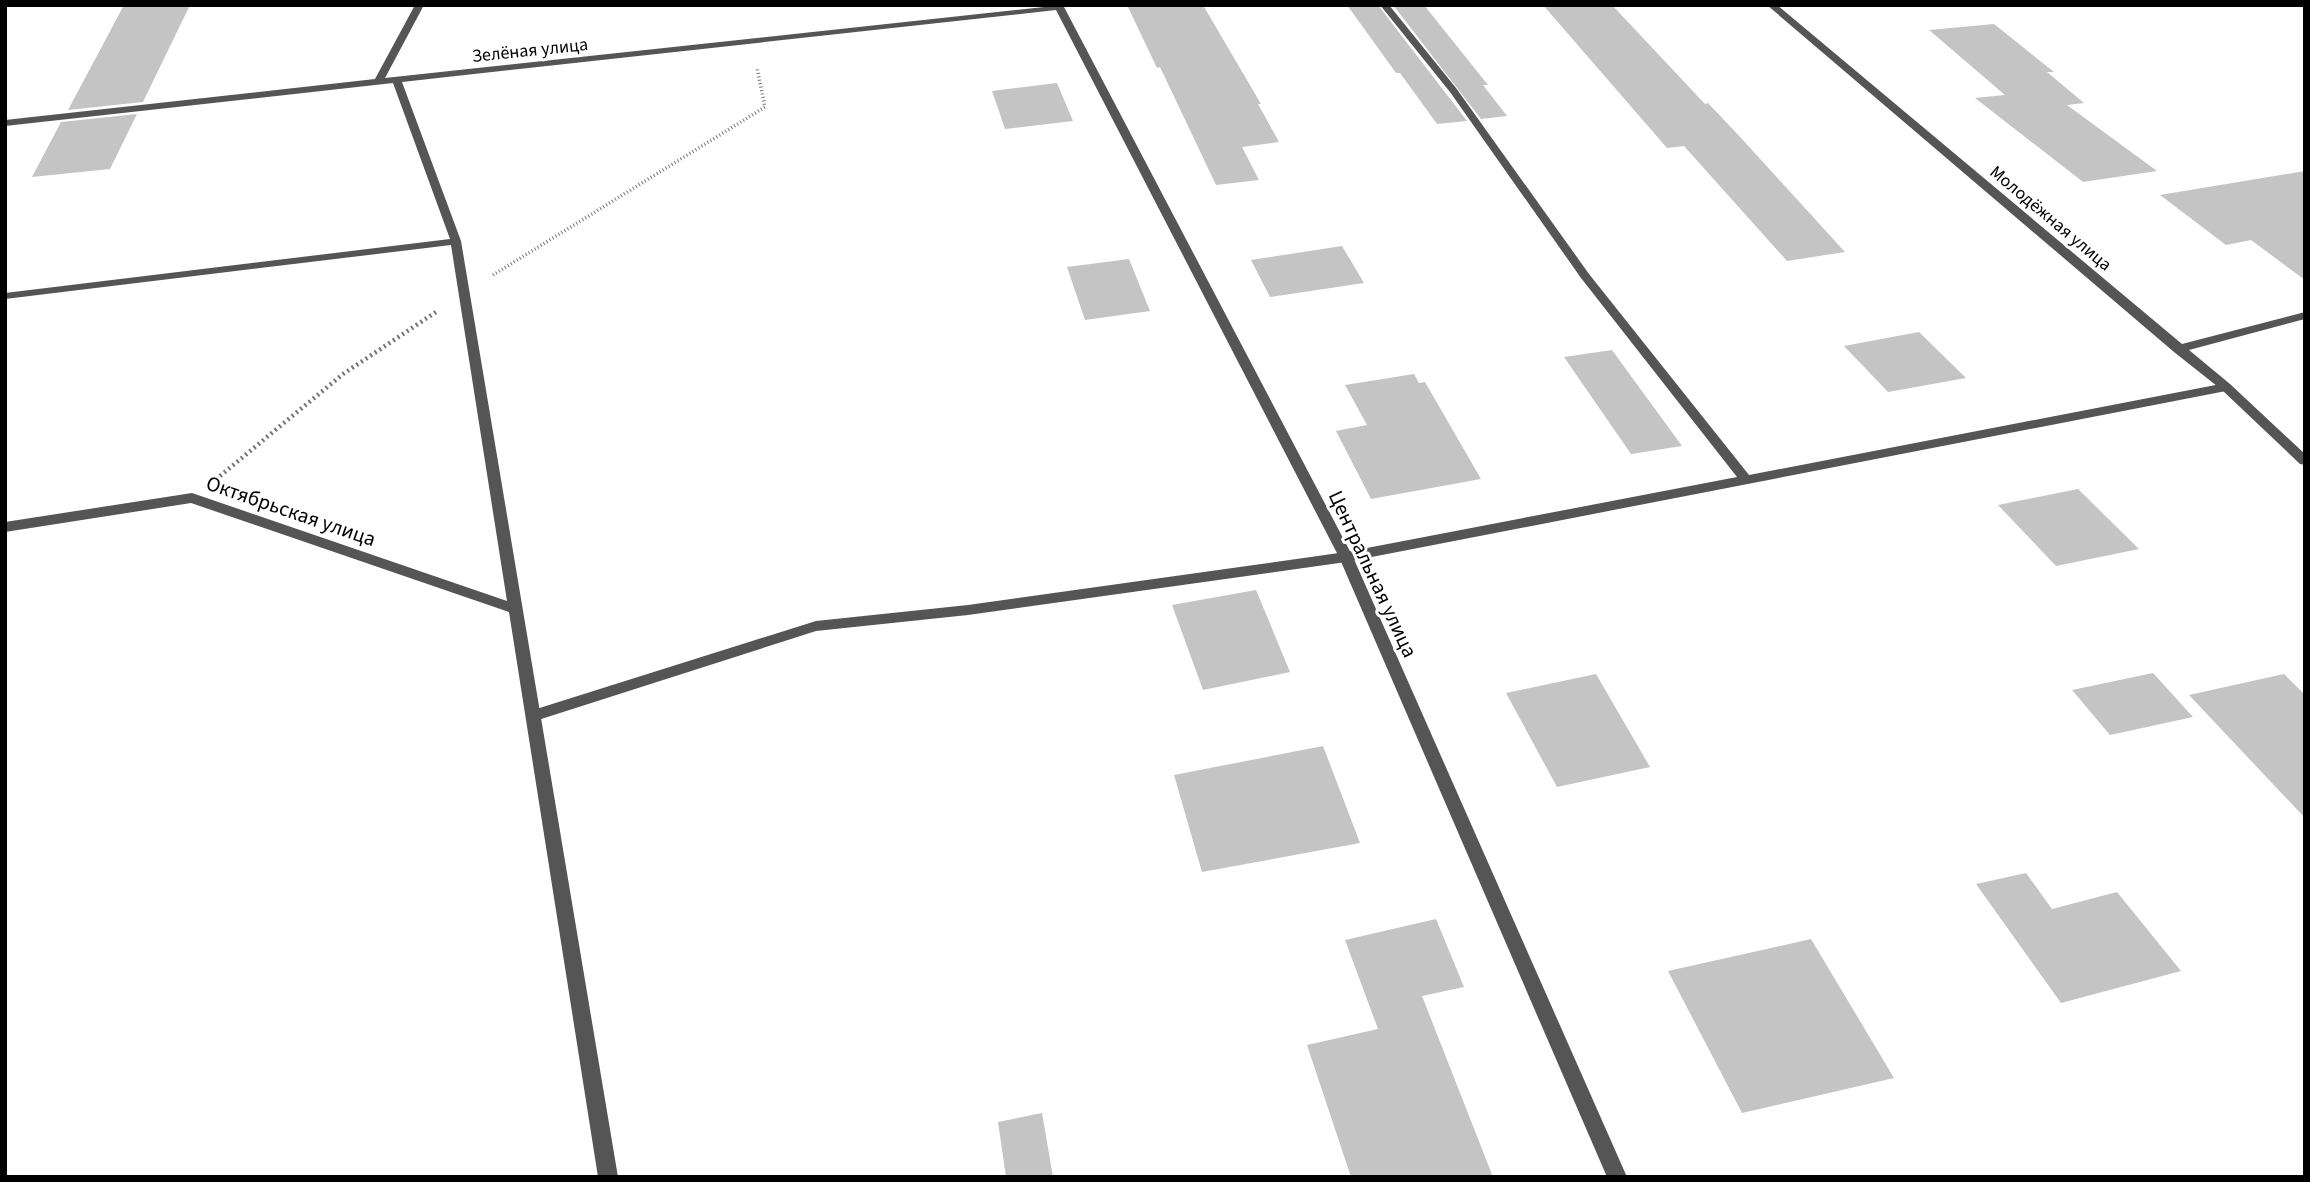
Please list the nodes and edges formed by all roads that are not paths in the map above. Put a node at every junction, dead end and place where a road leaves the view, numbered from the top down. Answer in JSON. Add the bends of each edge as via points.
{"nodes":[{"id":1,"x":420,"y":5,"type":"edge"},
{"id":2,"x":1384,"y":5,"type":"edge"},
{"id":3,"x":1771,"y":5,"type":"edge"},
{"id":4,"x":1058,"y":6,"type":"edge"},
{"id":5,"x":397,"y":81,"type":"junction"},
{"id":6,"x":378,"y":83,"type":"junction"},
{"id":7,"x":5,"y":123,"type":"edge"},
{"id":8,"x":456,"y":241,"type":"junction"},
{"id":9,"x":5,"y":296,"type":"edge"},
{"id":10,"x":2305,"y":315,"type":"edge"},
{"id":11,"x":2178,"y":349,"type":"junction"},
{"id":12,"x":2226,"y":387,"type":"junction"},
{"id":13,"x":2305,"y":461,"type":"edge"},
{"id":14,"x":1746,"y":480,"type":"junction"},
{"id":15,"x":5,"y":527,"type":"edge"},
{"id":16,"x":1346,"y":557,"type":"junction"},
{"id":17,"x":516,"y":609,"type":"junction"},
{"id":18,"x":535,"y":715,"type":"junction"},
{"id":19,"x":608,"y":1177,"type":"edge"},
{"id":20,"x":1617,"y":1177,"type":"edge"}],
"edges":[{"from":1,"to":6,"type":"street"},
{"from":2,"to":14,"type":"street","via":[[1453,90],[1585,275]]},
{"from":3,"to":11,"type":"street","name":"Молодёжная улица"},
{"from":4,"to":5,"type":"street","name":"Зелёная улица"},
{"from":4,"to":16,"type":"street","name":"Центральная улица"},
{"from":5,"to":6,"type":"street","name":"Зелёная улица"},
{"from":5,"to":8,"type":"street"},
{"from":6,"to":7,"type":"street","name":"Зелёная улица"},
{"from":8,"to":9,"type":"street"},
{"from":8,"to":17,"type":"street"},
{"from":10,"to":11,"type":"street"},
{"from":11,"to":12,"type":"street","name":"Молодёжная улица"},
{"from":12,"to":13,"type":"street","name":"Молодёжная улица"},
{"from":12,"to":14,"type":"street"},
{"from":14,"to":16,"type":"street"},
{"from":15,"to":17,"type":"street","name":"Октябрьская улица","via":[[192,498]]},
{"from":16,"to":18,"type":"street","via":[[968,610],[816,626]]},
{"from":16,"to":20,"type":"street","name":"Центральная улица"},
{"from":17,"to":18,"type":"street"},
{"from":18,"to":19,"type":"street"}]}
